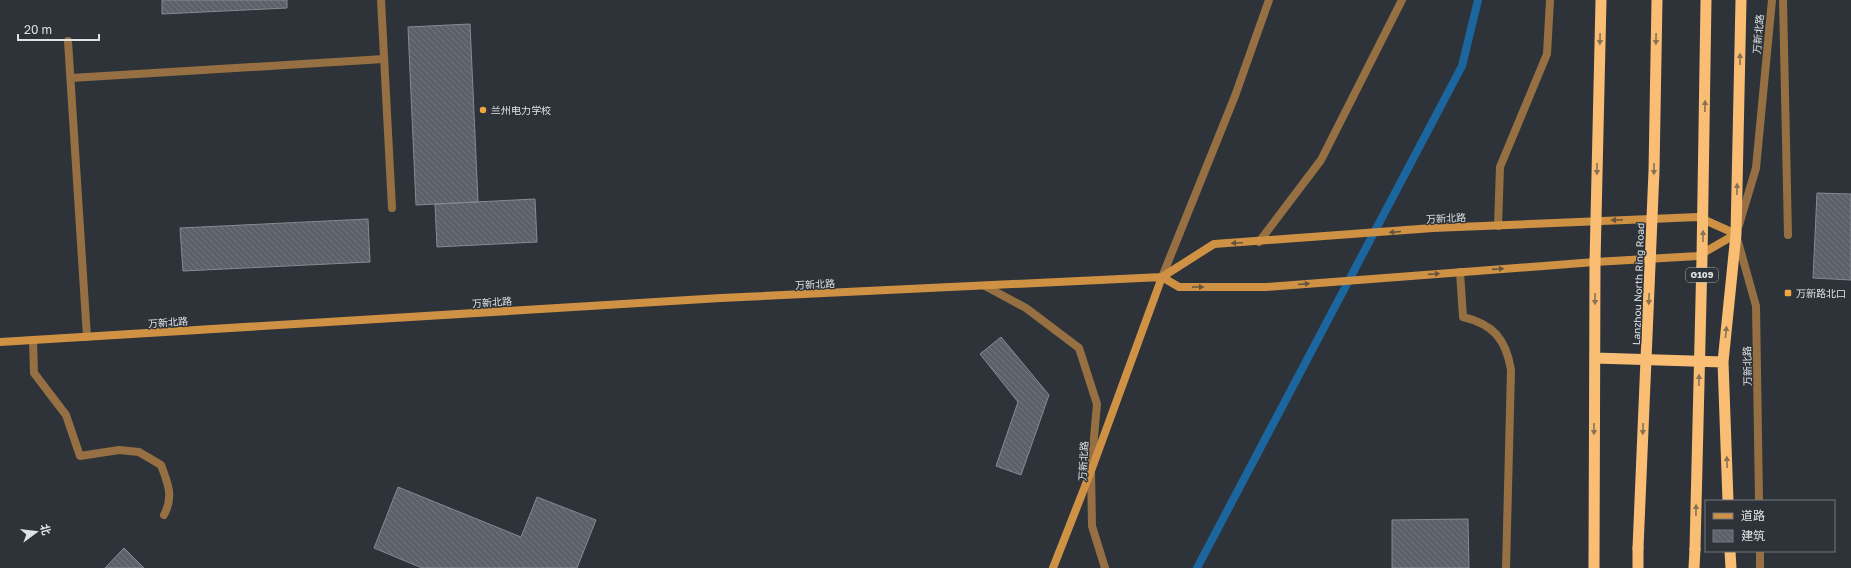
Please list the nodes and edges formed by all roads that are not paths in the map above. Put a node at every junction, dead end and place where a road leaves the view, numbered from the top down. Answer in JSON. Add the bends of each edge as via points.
{"nodes":[{"id":1,"x":381,"y":0,"type":"edge"},
{"id":2,"x":1269,"y":0,"type":"edge"},
{"id":3,"x":1402,"y":0,"type":"edge"},
{"id":4,"x":1550,"y":0,"type":"edge"},
{"id":5,"x":1601,"y":0,"type":"edge"},
{"id":6,"x":1657,"y":0,"type":"edge"},
{"id":7,"x":1706,"y":0,"type":"edge"},
{"id":8,"x":1741,"y":0,"type":"edge"},
{"id":9,"x":1772,"y":0,"type":"edge"},
{"id":10,"x":1783,"y":0,"type":"edge"},
{"id":11,"x":68,"y":41,"type":"dead end"},
{"id":12,"x":384,"y":59,"type":"junction"},
{"id":13,"x":71,"y":78,"type":"junction"},
{"id":14,"x":392,"y":208,"type":"dead end"},
{"id":15,"x":1596,"y":221,"type":"junction"},
{"id":16,"x":1498,"y":226,"type":"junction"},
{"id":17,"x":1736,"y":234,"type":"junction"},
{"id":18,"x":1788,"y":235,"type":"dead end"},
{"id":19,"x":1259,"y":242,"type":"junction"},
{"id":20,"x":1595,"y":262,"type":"junction"},
{"id":21,"x":1460,"y":272,"type":"junction"},
{"id":22,"x":1162,"y":277,"type":"junction"},
{"id":23,"x":985,"y":286,"type":"junction"},
{"id":24,"x":88,"y":337,"type":"junction"},
{"id":25,"x":33,"y":340,"type":"junction"},
{"id":26,"x":0,"y":342,"type":"edge"},
{"id":27,"x":1595,"y":358,"type":"junction"},
{"id":28,"x":1723,"y":362,"type":"junction"},
{"id":29,"x":1091,"y":471,"type":"junction"},
{"id":30,"x":1728,"y":500,"type":"edge"},
{"id":31,"x":1759,"y":500,"type":"edge"},
{"id":32,"x":164,"y":515,"type":"dead end"},
{"id":33,"x":1730,"y":552,"type":"edge"},
{"id":34,"x":1760,"y":552,"type":"edge"},
{"id":35,"x":1053,"y":568,"type":"edge"},
{"id":36,"x":1104,"y":568,"type":"edge"},
{"id":37,"x":1506,"y":568,"type":"edge"},
{"id":38,"x":1594,"y":568,"type":"edge"},
{"id":39,"x":1638,"y":568,"type":"edge"},
{"id":40,"x":1694,"y":568,"type":"edge"},
{"id":41,"x":1731,"y":568,"type":"edge"},
{"id":42,"x":1760,"y":568,"type":"edge"}],
"edges":[{"from":1,"to":12,"type":"street"},
{"from":2,"to":22,"type":"street","via":[[1235,96]]},
{"from":3,"to":19,"type":"street","via":[[1321,160]]},
{"from":4,"to":16,"type":"street","via":[[1547,54],[1500,168]]},
{"from":5,"to":15,"type":"highway","one_way":true},
{"from":6,"to":39,"type":"highway","name":"Lanzhou North Ring Road","one_way":true,"bridge":true,"via":[[1654,171]]},
{"from":40,"to":7,"type":"highway","number":"G109","one_way":true,"bridge":true},
{"from":17,"to":8,"type":"highway","one_way":true},
{"from":9,"to":17,"type":"street","name":"万新北路","via":[[1756,168]]},
{"from":10,"to":18,"type":"street"},
{"from":11,"to":13,"type":"street"},
{"from":12,"to":13,"type":"street"},
{"from":12,"to":14,"type":"street"},
{"from":13,"to":24,"type":"street"},
{"from":15,"to":16,"type":"main road","name":"万新北路"},
{"from":17,"to":15,"type":"main road","name":"万新北路","one_way":true,"via":[[1698,217]]},
{"from":15,"to":20,"type":"highway"},
{"from":16,"to":19,"type":"main road","name":"万新北路","one_way":true,"via":[[1433,228]]},
{"from":17,"to":20,"type":"main road","via":[[1698,256]]},
{"from":28,"to":17,"type":"highway","one_way":true},
{"from":17,"to":31,"type":"street","name":"万新北路","via":[[1756,306]]},
{"from":19,"to":22,"type":"main road","name":"万新北路","one_way":true,"via":[[1214,244]]},
{"from":21,"to":20,"type":"main road","one_way":true},
{"from":20,"to":27,"type":"highway","one_way":true},
{"from":22,"to":21,"type":"main road","one_way":true,"via":[[1179,287],[1266,287]]},
{"from":21,"to":37,"type":"street","via":[[1463,316],[1478,320],[1502,340],[1509,354],[1512,370]]},
{"from":22,"to":23,"type":"main road","name":"万新北路"},
{"from":22,"to":29,"type":"main road"},
{"from":23,"to":24,"type":"main road","name":"万新北路","via":[[721,298]]},
{"from":23,"to":29,"type":"street","name":"万新北路","via":[[1026,308],[1079,348],[1097,404]]},
{"from":24,"to":25,"type":"main road","name":"万新北路"},
{"from":25,"to":26,"type":"main road","name":"万新北路"},
{"from":25,"to":32,"type":"street","via":[[34,373],[66,414],[80,456],[119,450],[139,452],[161,465],[170,489],[169,505]]},
{"from":27,"to":28,"type":"highway"},
{"from":27,"to":38,"type":"highway","one_way":true},
{"from":30,"to":28,"type":"highway","one_way":true},
{"from":29,"to":35,"type":"main road"},
{"from":29,"to":36,"type":"street","name":"万新北路","via":[[1092,526]]},
{"from":33,"to":41,"type":"highway"},
{"from":34,"to":42,"type":"street"}]}
